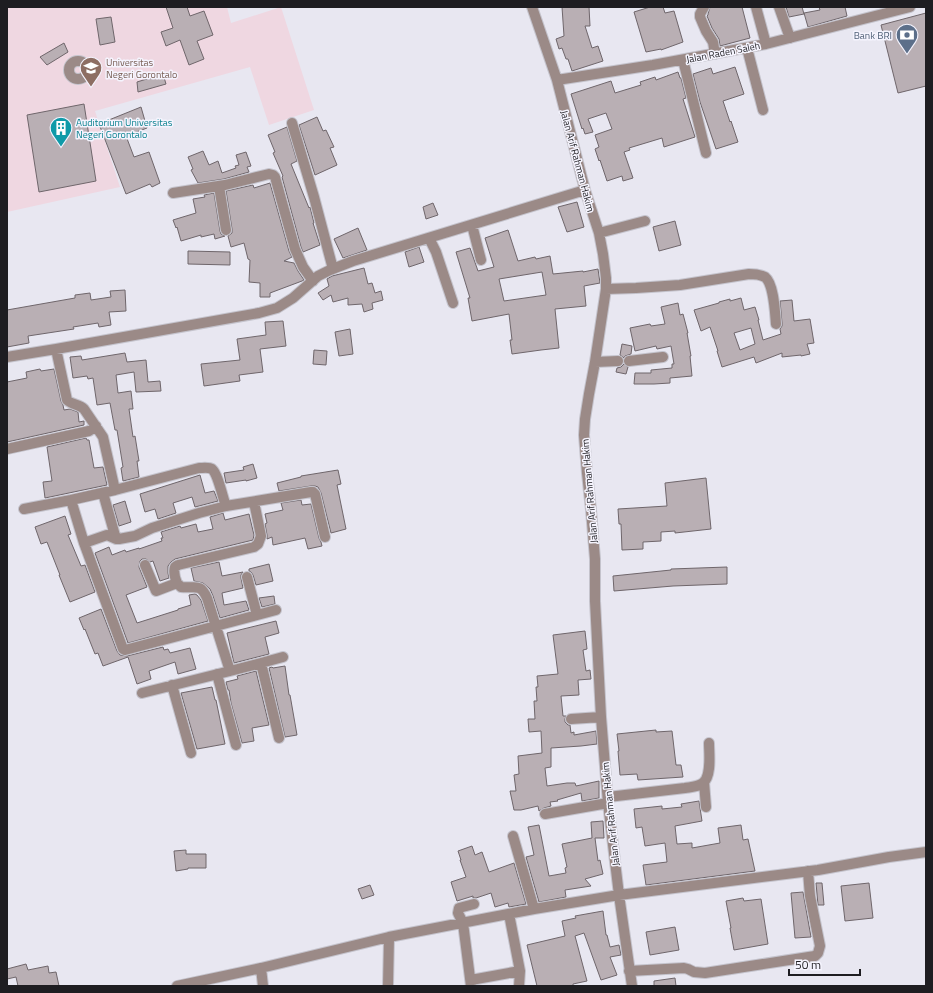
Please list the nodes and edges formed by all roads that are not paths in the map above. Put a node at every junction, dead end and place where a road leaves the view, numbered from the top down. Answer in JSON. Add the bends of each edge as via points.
{"nodes":[{"id":1,"x":532,"y":7,"type":"edge"},
{"id":2,"x":704,"y":7,"type":"edge"},
{"id":3,"x":756,"y":7,"type":"edge"},
{"id":4,"x":779,"y":7,"type":"edge"},
{"id":5,"x":910,"y":7,"type":"edge"},
{"id":6,"x":877,"y":11,"type":"edge"},
{"id":7,"x":790,"y":38,"type":"junction"},
{"id":8,"x":766,"y":44,"type":"junction"},
{"id":9,"x":747,"y":48,"type":"junction"},
{"id":10,"x":714,"y":54,"type":"junction"},
{"id":11,"x":683,"y":60,"type":"junction"},
{"id":12,"x":557,"y":80,"type":"junction"},
{"id":13,"x":763,"y":110,"type":"dead end"},
{"id":14,"x":292,"y":123,"type":"dead end"},
{"id":15,"x":706,"y":153,"type":"dead end"},
{"id":16,"x":219,"y":186,"type":"junction"},
{"id":17,"x":585,"y":190,"type":"junction"},
{"id":18,"x":173,"y":193,"type":"dead end"},
{"id":19,"x":645,"y":221,"type":"dead end"},
{"id":20,"x":472,"y":225,"type":"junction"},
{"id":21,"x":226,"y":230,"type":"dead end"},
{"id":22,"x":599,"y":234,"type":"junction"},
{"id":23,"x":429,"y":238,"type":"junction"},
{"id":24,"x":481,"y":260,"type":"dead end"},
{"id":25,"x":333,"y":269,"type":"junction"},
{"id":26,"x":312,"y":281,"type":"junction"},
{"id":27,"x":606,"y":289,"type":"junction"},
{"id":28,"x":453,"y":303,"type":"dead end"},
{"id":29,"x":776,"y":324,"type":"dead end"},
{"id":30,"x":56,"y":349,"type":"junction"},
{"id":31,"x":7,"y":357,"type":"edge"},
{"id":32,"x":663,"y":357,"type":"dead end"},
{"id":33,"x":618,"y":361,"type":"dead end"},
{"id":34,"x":629,"y":361,"type":"dead end"},
{"id":35,"x":595,"y":362,"type":"junction"},
{"id":36,"x":96,"y":426,"type":"junction"},
{"id":37,"x":7,"y":449,"type":"edge"},
{"id":38,"x":115,"y":490,"type":"junction"},
{"id":39,"x":104,"y":493,"type":"junction"},
{"id":40,"x":70,"y":500,"type":"junction"},
{"id":41,"x":254,"y":502,"type":"junction"},
{"id":42,"x":226,"y":506,"type":"junction"},
{"id":43,"x":24,"y":509,"type":"dead end"},
{"id":44,"x":325,"y":537,"type":"dead end"},
{"id":45,"x":116,"y":539,"type":"junction"},
{"id":46,"x":84,"y":543,"type":"junction"},
{"id":47,"x":146,"y":565,"type":"dead end"},
{"id":48,"x":247,"y":577,"type":"dead end"},
{"id":49,"x":177,"y":583,"type":"junction"},
{"id":50,"x":276,"y":610,"type":"dead end"},
{"id":51,"x":258,"y":615,"type":"junction"},
{"id":52,"x":215,"y":626,"type":"junction"},
{"id":53,"x":283,"y":657,"type":"dead end"},
{"id":54,"x":261,"y":663,"type":"junction"},
{"id":55,"x":230,"y":671,"type":"junction"},
{"id":56,"x":217,"y":674,"type":"junction"},
{"id":57,"x":172,"y":685,"type":"junction"},
{"id":58,"x":142,"y":693,"type":"dead end"},
{"id":59,"x":601,"y":717,"type":"junction"},
{"id":60,"x":571,"y":719,"type":"dead end"},
{"id":61,"x":280,"y":738,"type":"dead end"},
{"id":62,"x":709,"y":742,"type":"dead end"},
{"id":63,"x":236,"y":745,"type":"dead end"},
{"id":64,"x":191,"y":754,"type":"dead end"},
{"id":65,"x":704,"y":782,"type":"junction"},
{"id":66,"x":608,"y":800,"type":"junction"},
{"id":67,"x":706,"y":807,"type":"dead end"},
{"id":68,"x":545,"y":814,"type":"dead end"},
{"id":69,"x":513,"y":836,"type":"dead end"},
{"id":70,"x":926,"y":852,"type":"edge"},
{"id":71,"x":808,"y":871,"type":"junction"},
{"id":72,"x":619,"y":895,"type":"junction"},
{"id":73,"x":474,"y":904,"type":"dead end"},
{"id":74,"x":534,"y":909,"type":"junction"},
{"id":75,"x":509,"y":914,"type":"junction"},
{"id":76,"x":463,"y":923,"type":"junction"},
{"id":77,"x":389,"y":936,"type":"junction"},
{"id":78,"x":261,"y":968,"type":"junction"},
{"id":79,"x":520,"y":971,"type":"junction"},
{"id":80,"x":630,"y":972,"type":"junction"},
{"id":81,"x":471,"y":983,"type":"edge"},
{"id":82,"x":177,"y":986,"type":"edge"},
{"id":83,"x":263,"y":986,"type":"edge"},
{"id":84,"x":388,"y":986,"type":"edge"},
{"id":85,"x":519,"y":986,"type":"edge"},
{"id":86,"x":632,"y":986,"type":"edge"}],
"edges":[{"from":1,"to":12,"type":"street","name":"Jalan Arif Rahman Hakim"},
{"from":2,"to":10,"type":"street","via":[[700,17],[713,42]]},
{"from":3,"to":8,"type":"street"},
{"from":4,"to":7,"type":"street"},
{"from":5,"to":6,"type":"street","name":"Jalan Raden Saleh"},
{"from":6,"to":7,"type":"street","name":"Jalan Raden Saleh"},
{"from":7,"to":8,"type":"street","name":"Jalan Raden Saleh"},
{"from":8,"to":9,"type":"street","name":"Jalan Raden Saleh"},
{"from":9,"to":10,"type":"street","name":"Jalan Raden Saleh"},
{"from":9,"to":13,"type":"street"},
{"from":10,"to":11,"type":"street","name":"Jalan Raden Saleh"},
{"from":11,"to":12,"type":"street","name":"Jalan Raden Saleh"},
{"from":11,"to":15,"type":"street"},
{"from":12,"to":17,"type":"street","name":"Jalan Arif Rahman Hakim"},
{"from":14,"to":25,"type":"street"},
{"from":16,"to":18,"type":"street"},
{"from":16,"to":21,"type":"street"},
{"from":16,"to":26,"type":"street","via":[[269,174],[275,177],[295,249]]},
{"from":17,"to":20,"type":"street"},
{"from":17,"to":22,"type":"street","name":"Jalan Arif Rahman Hakim"},
{"from":19,"to":22,"type":"street"},
{"from":20,"to":23,"type":"street"},
{"from":20,"to":24,"type":"street"},
{"from":22,"to":27,"type":"street","name":"Jalan Arif Rahman Hakim"},
{"from":23,"to":25,"type":"street"},
{"from":23,"to":28,"type":"street"},
{"from":25,"to":26,"type":"street"},
{"from":26,"to":30,"type":"street","via":[[277,308],[259,313]]},
{"from":27,"to":29,"type":"street","via":[[680,285],[749,274],[757,275],[768,280],[772,288]]},
{"from":27,"to":35,"type":"street","name":"Jalan Arif Rahman Hakim"},
{"from":30,"to":31,"type":"street"},
{"from":30,"to":36,"type":"street","via":[[67,400],[81,406]]},
{"from":32,"to":34,"type":"street"},
{"from":33,"to":35,"type":"street"},
{"from":35,"to":59,"type":"street","name":"Jalan Arif Rahman Hakim","via":[[584,435],[595,559]]},
{"from":36,"to":37,"type":"street","via":[[88,431]]},
{"from":36,"to":38,"type":"street","via":[[103,437]]},
{"from":38,"to":39,"type":"street"},
{"from":38,"to":42,"type":"street","via":[[207,467],[216,474]]},
{"from":39,"to":40,"type":"street"},
{"from":39,"to":45,"type":"street"},
{"from":40,"to":43,"type":"street"},
{"from":40,"to":46,"type":"street"},
{"from":41,"to":42,"type":"street"},
{"from":41,"to":44,"type":"street","via":[[313,492]]},
{"from":41,"to":49,"type":"street","via":[[261,536],[258,544],[175,566],[174,575]]},
{"from":42,"to":45,"type":"street","via":[[152,528],[134,536]]},
{"from":45,"to":46,"type":"street","via":[[107,535]]},
{"from":46,"to":52,"type":"street","via":[[124,650]]},
{"from":47,"to":49,"type":"street","via":[[156,591]]},
{"from":48,"to":51,"type":"street"},
{"from":49,"to":52,"type":"street","via":[[181,587],[197,587],[205,592]]},
{"from":50,"to":51,"type":"street"},
{"from":51,"to":52,"type":"street"},
{"from":52,"to":55,"type":"street"},
{"from":53,"to":54,"type":"street"},
{"from":54,"to":55,"type":"street"},
{"from":54,"to":61,"type":"street"},
{"from":55,"to":56,"type":"street"},
{"from":56,"to":57,"type":"street"},
{"from":56,"to":63,"type":"street"},
{"from":57,"to":58,"type":"street"},
{"from":57,"to":64,"type":"street"},
{"from":59,"to":60,"type":"street"},
{"from":59,"to":66,"type":"street","name":"Jalan Arif Rahman Hakim"},
{"from":62,"to":65,"type":"street","via":[[709,770]]},
{"from":65,"to":66,"type":"street","via":[[697,786]]},
{"from":65,"to":67,"type":"street"},
{"from":66,"to":68,"type":"street"},
{"from":66,"to":72,"type":"street","name":"Jalan Arif Rahman Hakim"},
{"from":69,"to":74,"type":"street"},
{"from":70,"to":71,"type":"street"},
{"from":71,"to":72,"type":"street"},
{"from":71,"to":80,"type":"street","via":[[820,946],[815,956],[705,973],[684,968]]},
{"from":72,"to":74,"type":"street"},
{"from":72,"to":80,"type":"street","name":"Jalan Arif Rahman Hakim"},
{"from":73,"to":76,"type":"street","via":[[459,908],[458,913]]},
{"from":74,"to":75,"type":"street"},
{"from":75,"to":76,"type":"street"},
{"from":75,"to":79,"type":"street"},
{"from":76,"to":77,"type":"street"},
{"from":76,"to":81,"type":"street"},
{"from":77,"to":78,"type":"street"},
{"from":77,"to":84,"type":"street"},
{"from":78,"to":82,"type":"street"},
{"from":78,"to":83,"type":"street"},
{"from":79,"to":81,"type":"street"},
{"from":79,"to":85,"type":"street"},
{"from":80,"to":86,"type":"street","name":"Jalan Arif Rahman Hakim"}]}
